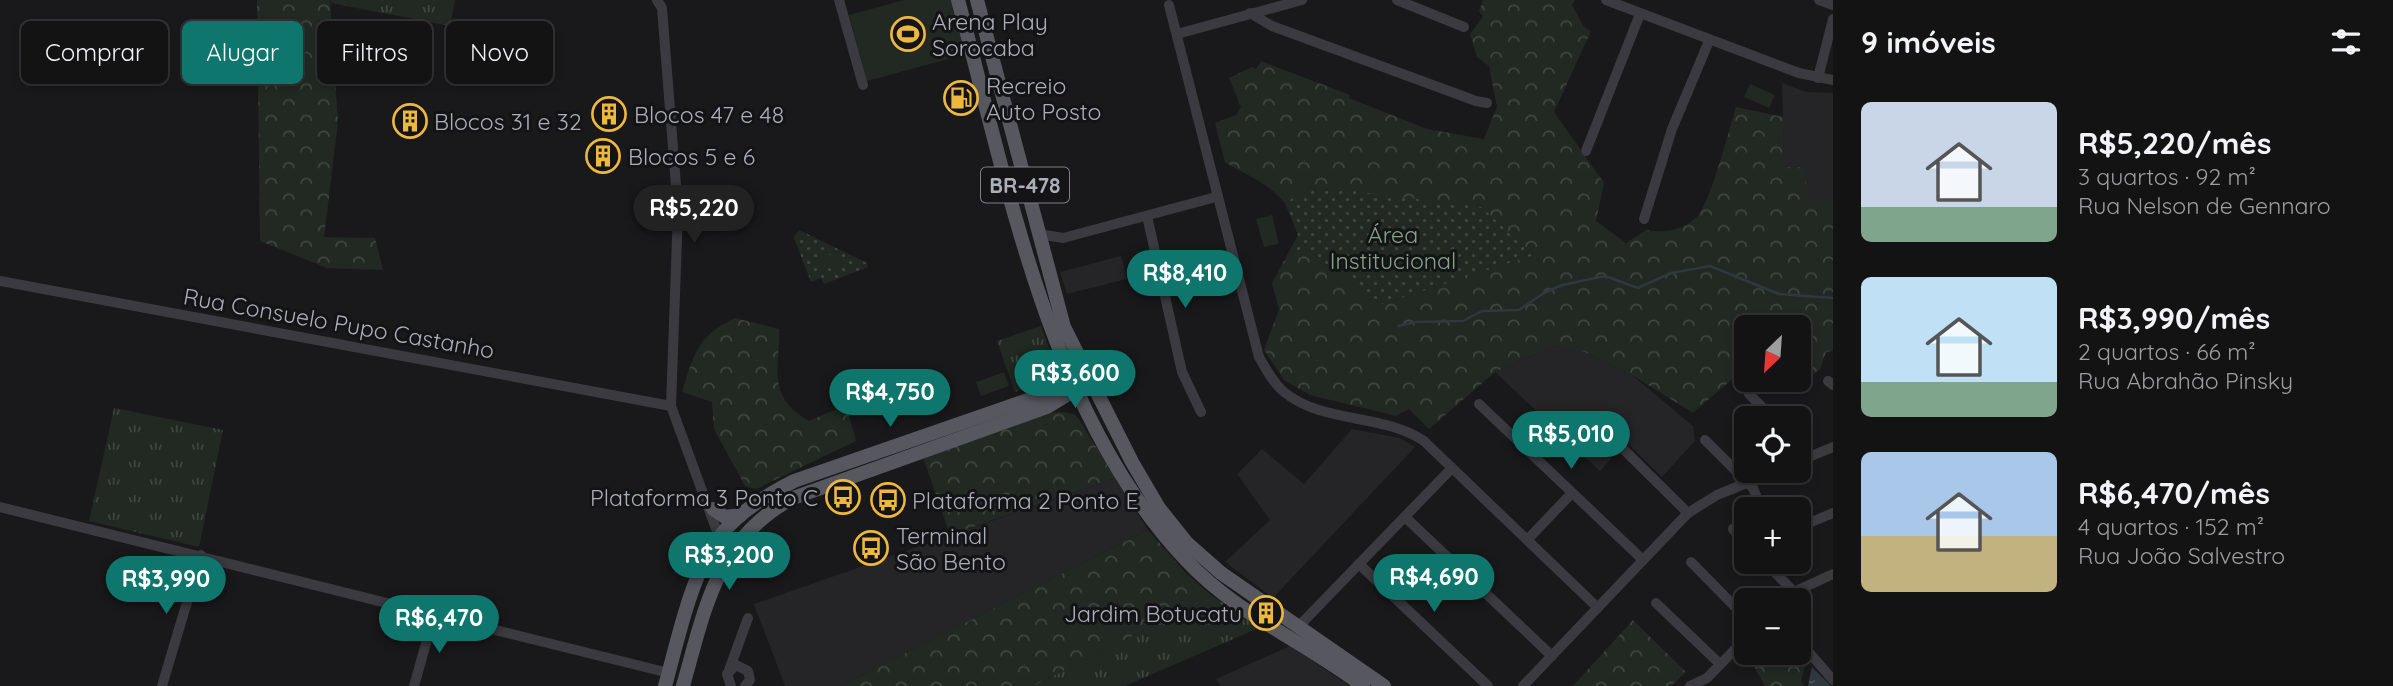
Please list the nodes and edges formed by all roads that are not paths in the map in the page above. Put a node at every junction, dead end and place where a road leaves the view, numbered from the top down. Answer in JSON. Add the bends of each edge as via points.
{"nodes":[{"id":1,"x":657,"y":0,"type":"edge"},
{"id":2,"x":839,"y":0,"type":"edge"},
{"id":3,"x":958,"y":0,"type":"edge"},
{"id":4,"x":976,"y":0,"type":"edge"},
{"id":5,"x":1302,"y":0,"type":"edge"},
{"id":6,"x":1396,"y":0,"type":"edge"},
{"id":7,"x":1606,"y":0,"type":"edge"},
{"id":8,"x":1819,"y":0,"type":"edge"},
{"id":9,"x":1169,"y":5,"type":"dead end"},
{"id":10,"x":1833,"y":5,"type":"edge"},
{"id":11,"x":1250,"y":13,"type":"junction"},
{"id":12,"x":1640,"y":14,"type":"junction"},
{"id":13,"x":1833,"y":19,"type":"edge"},
{"id":14,"x":1464,"y":27,"type":"dead end"},
{"id":15,"x":1177,"y":34,"type":"junction"},
{"id":16,"x":1709,"y":41,"type":"junction"},
{"id":17,"x":1818,"y":78,"type":"junction"},
{"id":18,"x":1833,"y":80,"type":"edge"},
{"id":19,"x":863,"y":85,"type":"dead end"},
{"id":20,"x":1488,"y":103,"type":"dead end"},
{"id":21,"x":1586,"y":150,"type":"dead end"},
{"id":22,"x":1216,"y":197,"type":"junction"},
{"id":23,"x":1147,"y":216,"type":"junction"},
{"id":24,"x":1644,"y":219,"type":"dead end"},
{"id":25,"x":1039,"y":234,"type":"junction"},
{"id":26,"x":1063,"y":238,"type":"junction"},
{"id":27,"x":1045,"y":255,"type":"junction"},
{"id":28,"x":0,"y":281,"type":"edge"},
{"id":29,"x":1066,"y":365,"type":"junction"},
{"id":30,"x":1083,"y":366,"type":"junction"},
{"id":31,"x":1076,"y":386,"type":"junction"},
{"id":32,"x":1749,"y":394,"type":"dead end"},
{"id":33,"x":1479,"y":404,"type":"dead end"},
{"id":34,"x":671,"y":406,"type":"junction"},
{"id":35,"x":1761,"y":406,"type":"edge"},
{"id":36,"x":1046,"y":407,"type":"junction"},
{"id":37,"x":1087,"y":411,"type":"junction"},
{"id":38,"x":1201,"y":412,"type":"dead end"},
{"id":39,"x":1705,"y":440,"type":"dead end"},
{"id":40,"x":1617,"y":443,"type":"dead end"},
{"id":41,"x":1833,"y":447,"type":"edge"},
{"id":42,"x":1811,"y":456,"type":"edge"},
{"id":43,"x":1451,"y":469,"type":"junction"},
{"id":44,"x":1734,"y":469,"type":"edge"},
{"id":45,"x":1748,"y":483,"type":"joint"},
{"id":46,"x":1572,"y":493,"type":"junction"},
{"id":47,"x":1755,"y":497,"type":"edge"},
{"id":48,"x":710,"y":505,"type":"junction"},
{"id":49,"x":0,"y":507,"type":"edge"},
{"id":50,"x":1688,"y":513,"type":"junction"},
{"id":51,"x":1833,"y":513,"type":"edge"},
{"id":52,"x":741,"y":515,"type":"junction"},
{"id":53,"x":1405,"y":517,"type":"junction"},
{"id":54,"x":1811,"y":522,"type":"edge"},
{"id":55,"x":723,"y":533,"type":"junction"},
{"id":56,"x":1527,"y":540,"type":"junction"},
{"id":57,"x":201,"y":555,"type":"junction"},
{"id":58,"x":1643,"y":560,"type":"junction"},
{"id":59,"x":1692,"y":562,"type":"dead end"},
{"id":60,"x":722,"y":564,"type":"junction"},
{"id":61,"x":1359,"y":564,"type":"junction"},
{"id":62,"x":1777,"y":574,"type":"edge"},
{"id":63,"x":1833,"y":574,"type":"edge"},
{"id":64,"x":1790,"y":588,"type":"edge"},
{"id":65,"x":1803,"y":588,"type":"edge"},
{"id":66,"x":1657,"y":603,"type":"dead end"},
{"id":67,"x":1734,"y":606,"type":"edge"},
{"id":68,"x":1598,"y":608,"type":"junction"},
{"id":69,"x":434,"y":615,"type":"junction"},
{"id":70,"x":748,"y":618,"type":"dead end"},
{"id":71,"x":1298,"y":627,"type":"junction"},
{"id":72,"x":740,"y":635,"type":"junction"},
{"id":73,"x":1734,"y":650,"type":"edge"},
{"id":74,"x":1314,"y":655,"type":"junction"},
{"id":75,"x":1811,"y":655,"type":"edge"},
{"id":76,"x":1552,"y":656,"type":"junction"},
{"id":77,"x":1720,"y":664,"type":"junction"},
{"id":78,"x":728,"y":672,"type":"junction"},
{"id":79,"x":667,"y":679,"type":"edge"},
{"id":80,"x":749,"y":679,"type":"edge"},
{"id":81,"x":1833,"y":680,"type":"edge"},
{"id":82,"x":162,"y":686,"type":"edge"},
{"id":83,"x":414,"y":686,"type":"edge"},
{"id":84,"x":683,"y":686,"type":"edge"},
{"id":85,"x":724,"y":686,"type":"edge"},
{"id":86,"x":731,"y":686,"type":"edge"},
{"id":87,"x":1363,"y":686,"type":"edge"},
{"id":88,"x":1384,"y":686,"type":"edge"},
{"id":89,"x":1488,"y":686,"type":"edge"},
{"id":90,"x":1523,"y":686,"type":"edge"},
{"id":91,"x":1690,"y":686,"type":"edge"}],
"edges":[{"from":1,"to":34,"type":"street","via":[[662,8],[678,211]]},
{"from":2,"to":19,"type":"street"},
{"from":3,"to":29,"type":"main road","number":"BR-478","via":[[1045,314]]},
{"from":4,"to":25,"type":"main road","number":"BR-478"},
{"from":5,"to":11,"type":"street"},
{"from":6,"to":14,"type":"street"},
{"from":7,"to":12,"type":"street"},
{"from":8,"to":10,"type":"street"},
{"from":9,"to":15,"type":"street"},
{"from":11,"to":15,"type":"street"},
{"from":11,"to":20,"type":"street","via":[[1272,26]]},
{"from":12,"to":16,"type":"street"},
{"from":12,"to":21,"type":"street"},
{"from":13,"to":17,"type":"street"},
{"from":15,"to":22,"type":"street"},
{"from":16,"to":17,"type":"street"},
{"from":16,"to":24,"type":"street","via":[[1672,129]]},
{"from":17,"to":18,"type":"street"},
{"from":22,"to":23,"type":"street"},
{"from":22,"to":43,"type":"street","via":[[1259,357],[1283,391],[1320,410],[1410,432]]},
{"from":23,"to":26,"type":"street"},
{"from":23,"to":38,"type":"street","via":[[1182,372]]},
{"from":25,"to":26,"type":"street"},
{"from":25,"to":27,"type":"main road","number":"BR-478"},
{"from":26,"to":27,"type":"street"},
{"from":27,"to":30,"type":"main road","number":"BR-478","via":[[1064,327]]},
{"from":28,"to":34,"type":"street","name":"Rua Consuelo Pupo Castanho"},
{"from":29,"to":31,"type":"main road","number":"BR-478"},
{"from":29,"to":52,"type":"main road","via":[[1065,379],[1054,391],[794,481],[764,496]]},
{"from":30,"to":31,"type":"main road"},
{"from":30,"to":71,"type":"main road","number":"BR-478","via":[[1145,485],[1187,543]]},
{"from":31,"to":36,"type":"main road"},
{"from":31,"to":37,"type":"main road","number":"BR-478"},
{"from":32,"to":35,"type":"street"},
{"from":33,"to":46,"type":"street"},
{"from":34,"to":48,"type":"street"},
{"from":36,"to":37,"type":"main road","via":[[1075,406]]},
{"from":36,"to":60,"type":"main road","via":[[793,498],[773,509]]},
{"from":37,"to":74,"type":"main road","number":"BR-478","via":[[1132,492],[1187,561],[1222,593]]},
{"from":39,"to":44,"type":"street"},
{"from":40,"to":50,"type":"street"},
{"from":41,"to":42,"type":"street"},
{"from":43,"to":53,"type":"street"},
{"from":43,"to":56,"type":"street"},
{"from":45,"to":47,"type":"street"},
{"from":45,"to":50,"type":"street"},
{"from":46,"to":56,"type":"street"},
{"from":46,"to":58,"type":"street"},
{"from":48,"to":52,"type":"main road","via":[[725,517]]},
{"from":48,"to":55,"type":"street"},
{"from":49,"to":57,"type":"street"},
{"from":50,"to":58,"type":"street"},
{"from":51,"to":54,"type":"street"},
{"from":52,"to":55,"type":"main road"},
{"from":53,"to":61,"type":"street"},
{"from":53,"to":76,"type":"street"},
{"from":55,"to":60,"type":"main road","via":[[728,540]]},
{"from":55,"to":79,"type":"main road","via":[[696,583]]},
{"from":56,"to":68,"type":"street"},
{"from":57,"to":69,"type":"street"},
{"from":57,"to":82,"type":"street"},
{"from":58,"to":68,"type":"street"},
{"from":59,"to":67,"type":"street"},
{"from":60,"to":84,"type":"main road"},
{"from":61,"to":71,"type":"street"},
{"from":61,"to":89,"type":"street"},
{"from":62,"to":64,"type":"street"},
{"from":63,"to":65,"type":"street"},
{"from":66,"to":77,"type":"street"},
{"from":68,"to":76,"type":"street"},
{"from":69,"to":79,"type":"street"},
{"from":69,"to":83,"type":"street"},
{"from":70,"to":72,"type":"street"},
{"from":71,"to":74,"type":"main road","via":[[1300,640]]},
{"from":71,"to":88,"type":"main road","number":"BR-478"},
{"from":72,"to":78,"type":"street"},
{"from":72,"to":80,"type":"street"},
{"from":73,"to":77,"type":"street"},
{"from":74,"to":87,"type":"main road","number":"BR-478"},
{"from":75,"to":81,"type":"street"},
{"from":76,"to":90,"type":"street"},
{"from":77,"to":91,"type":"street","via":[[1707,678]]},
{"from":78,"to":80,"type":"street","via":[[741,665]]},
{"from":78,"to":85,"type":"street"},
{"from":78,"to":86,"type":"street"}]}
